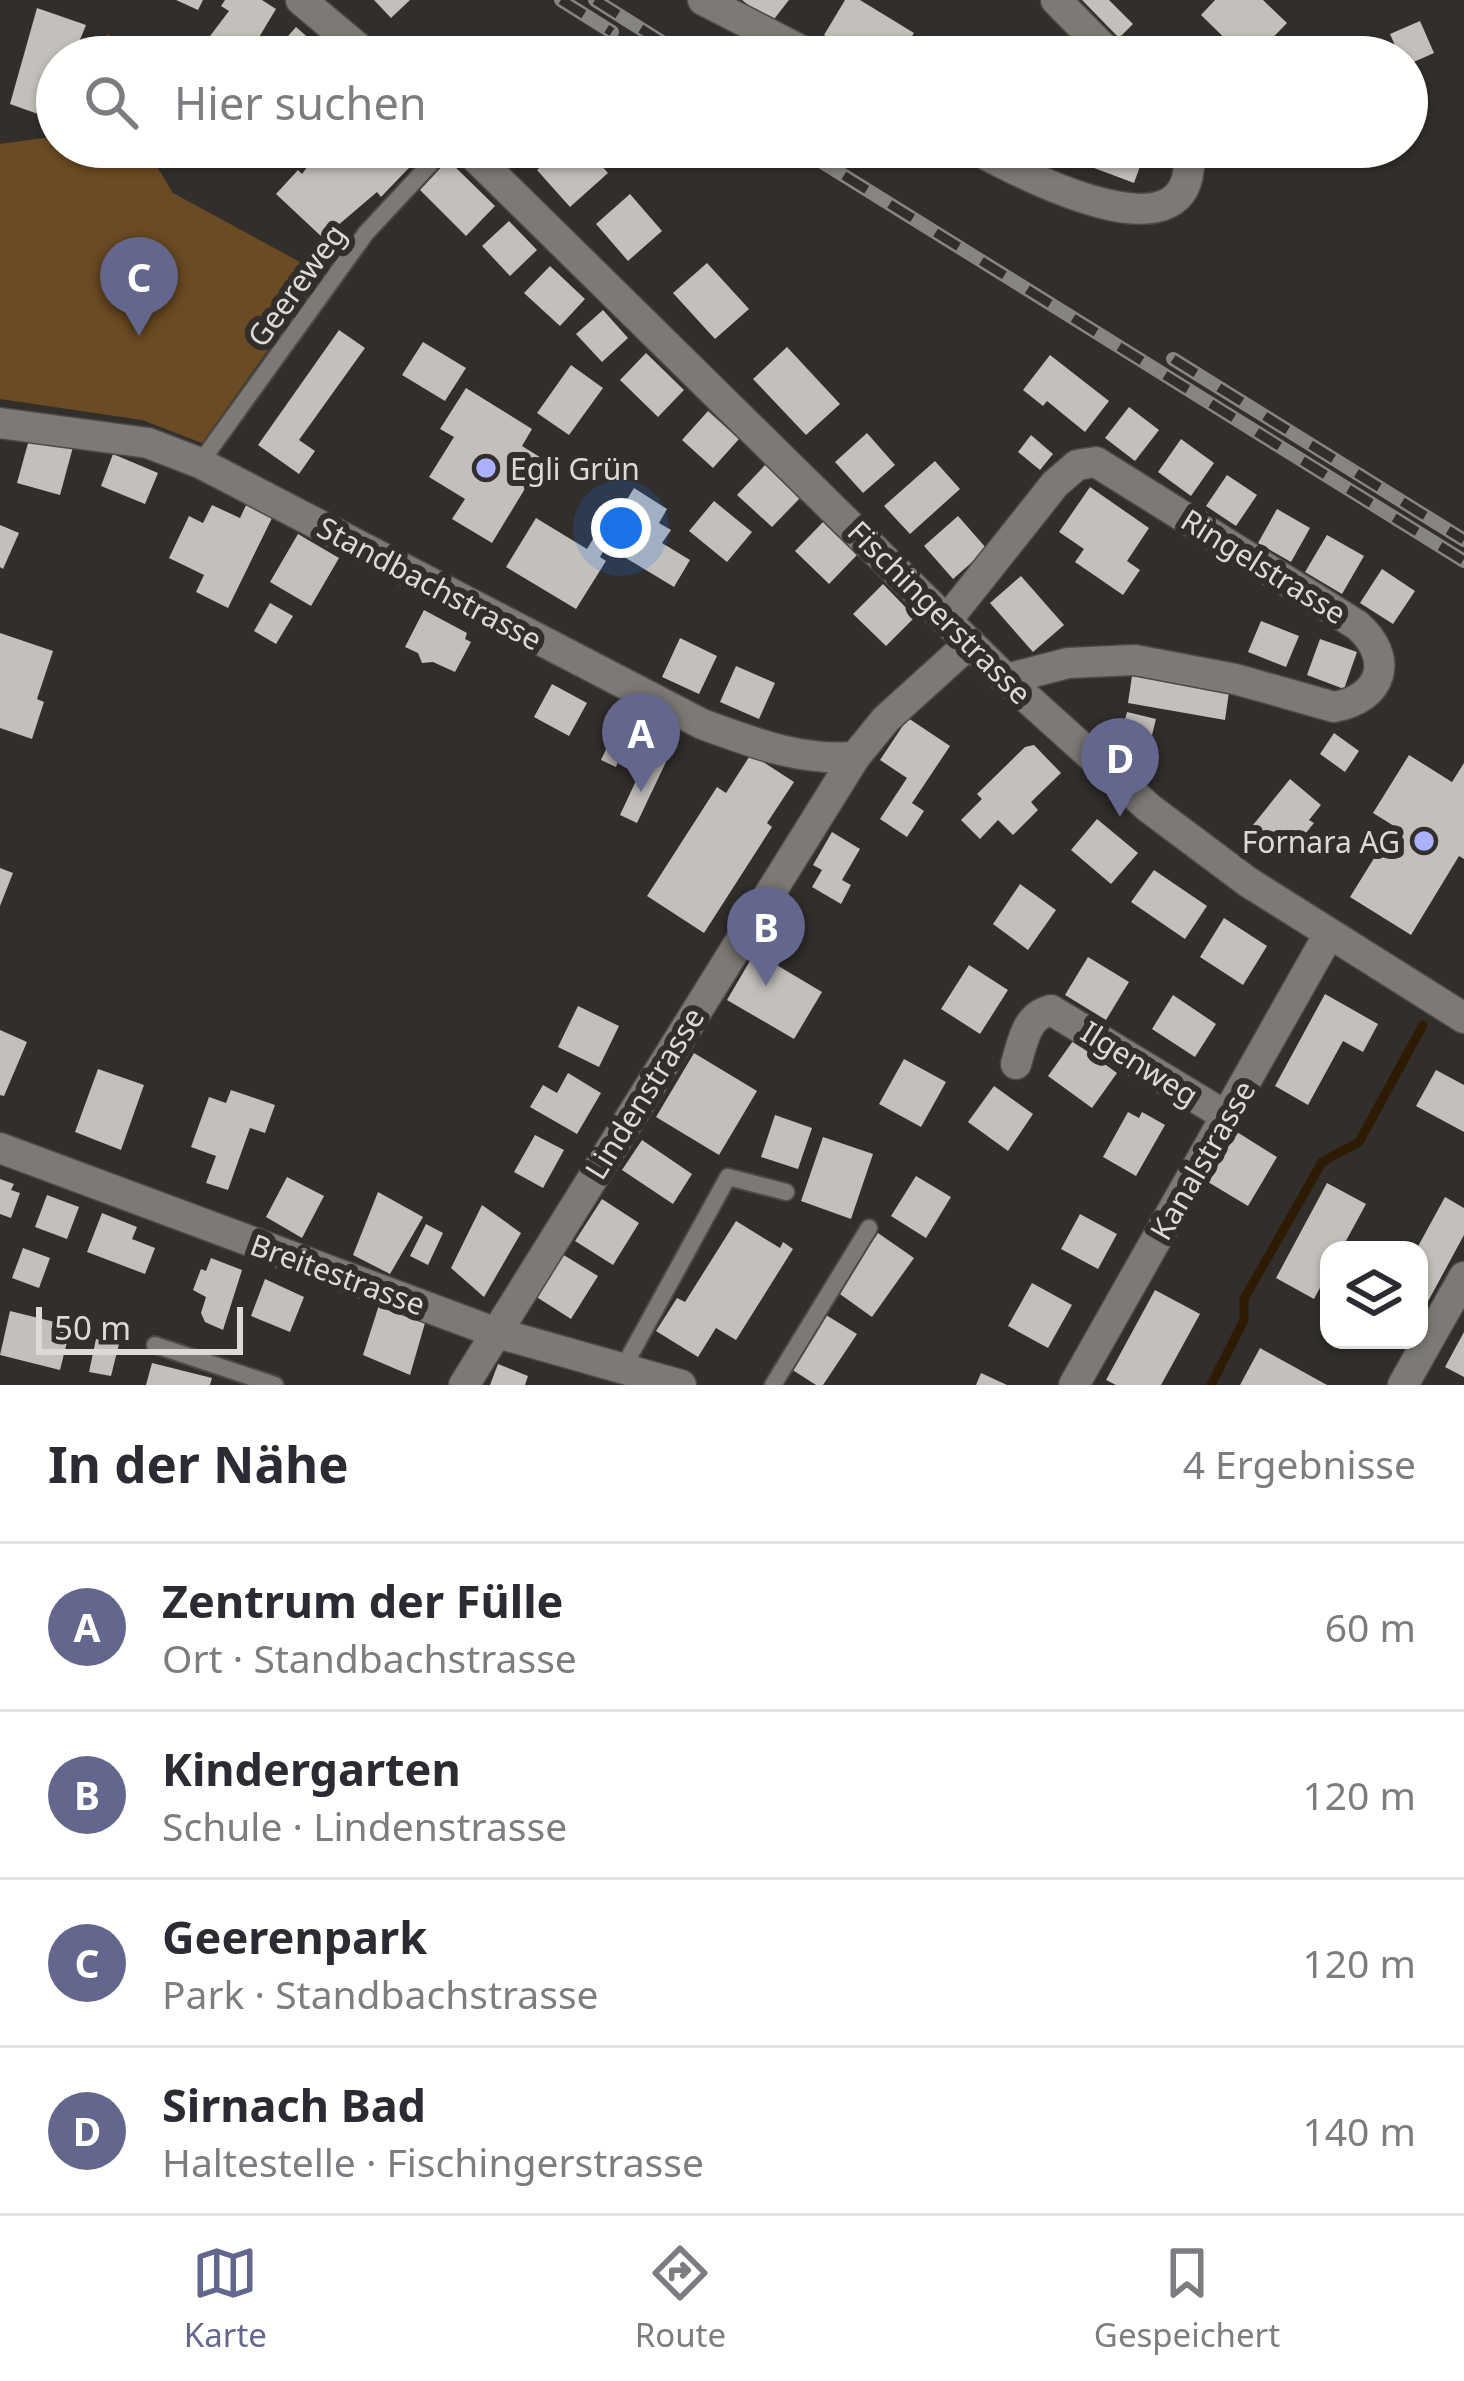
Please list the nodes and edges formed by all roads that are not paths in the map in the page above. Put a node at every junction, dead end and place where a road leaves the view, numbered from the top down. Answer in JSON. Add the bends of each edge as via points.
{"nodes":[{"id":1,"x":301,"y":0,"type":"edge"},
{"id":2,"x":703,"y":0,"type":"edge"},
{"id":3,"x":1056,"y":0,"type":"edge"},
{"id":4,"x":344,"y":36,"type":"edge"},
{"id":5,"x":773,"y":36,"type":"edge"},
{"id":6,"x":1091,"y":36,"type":"edge"},
{"id":7,"x":426,"y":168,"type":"edge"},
{"id":8,"x":487,"y":168,"type":"edge"},
{"id":9,"x":1010,"y":168,"type":"edge"},
{"id":10,"x":1191,"y":168,"type":"edge"},
{"id":11,"x":0,"y":423,"type":"edge"},
{"id":12,"x":200,"y":463,"type":"junction"},
{"id":13,"x":947,"y":620,"type":"junction"},
{"id":14,"x":970,"y":643,"type":"junction"},
{"id":15,"x":1006,"y":679,"type":"junction"},
{"id":16,"x":855,"y":757,"type":"junction"},
{"id":17,"x":1329,"y":934,"type":"junction"},
{"id":18,"x":1464,"y":1018,"type":"edge"},
{"id":19,"x":1016,"y":1064,"type":"dead end"},
{"id":20,"x":1226,"y":1116,"type":"junction"},
{"id":21,"x":0,"y":1148,"type":"edge"},
{"id":22,"x":786,"y":1192,"type":"dead end"},
{"id":23,"x":869,"y":1228,"type":"dead end"},
{"id":24,"x":1464,"y":1277,"type":"edge"},
{"id":25,"x":494,"y":1332,"type":"junction"},
{"id":26,"x":155,"y":1345,"type":"dead end"},
{"id":27,"x":623,"y":1368,"type":"junction"},
{"id":28,"x":275,"y":1385,"type":"edge"},
{"id":29,"x":464,"y":1385,"type":"edge"},
{"id":30,"x":681,"y":1385,"type":"edge"},
{"id":31,"x":773,"y":1385,"type":"edge"},
{"id":32,"x":1074,"y":1385,"type":"edge"},
{"id":33,"x":1403,"y":1385,"type":"edge"}],
"edges":[{"from":1,"to":4,"type":"street"},
{"from":2,"to":5,"type":"street"},
{"from":3,"to":6,"type":"street"},
{"from":7,"to":12,"type":"lane","name":"Geereweg","via":[[366,233]]},
{"from":8,"to":13,"type":"street","name":"Fischingerstrasse"},
{"from":9,"to":10,"type":"street","via":[[1143,211],[1176,197]]},
{"from":11,"to":12,"type":"street","name":"Standbachstrasse","via":[[148,443]]},
{"from":12,"to":16,"type":"street","name":"Standbachstrasse","via":[[702,724],[776,751]]},
{"from":13,"to":14,"type":"street","name":"Fischingerstrasse"},
{"from":13,"to":15,"type":"street","name":"Ringelstrasse","via":[[1055,484],[1077,465],[1096,462],[1358,625],[1377,642],[1380,657],[1372,686],[1334,706],[1135,661],[1068,663]]},
{"from":14,"to":15,"type":"street","name":"Fischingerstrasse"},
{"from":14,"to":16,"type":"street","name":"Lindenstrasse"},
{"from":15,"to":17,"type":"street","name":"Fischingerstrasse","via":[[1148,808]]},
{"from":16,"to":25,"type":"street","name":"Lindenstrasse"},
{"from":17,"to":18,"type":"street","name":"Fischingerstrasse"},
{"from":17,"to":20,"type":"street","name":"Kanalstrasse"},
{"from":19,"to":20,"type":"street","name":"Ilgenweg","via":[[1034,1016],[1051,1010]]},
{"from":20,"to":32,"type":"street","name":"Kanalstrasse"},
{"from":21,"to":25,"type":"street","name":"Breitestrasse"},
{"from":22,"to":27,"type":"lane","via":[[728,1177]]},
{"from":23,"to":31,"type":"lane"},
{"from":24,"to":33,"type":"street"},
{"from":25,"to":27,"type":"street","name":"Breitestrasse"},
{"from":25,"to":29,"type":"street","name":"Lindenstrasse"},
{"from":26,"to":28,"type":"lane"},
{"from":27,"to":30,"type":"street","name":"Breitestrasse"}]}
